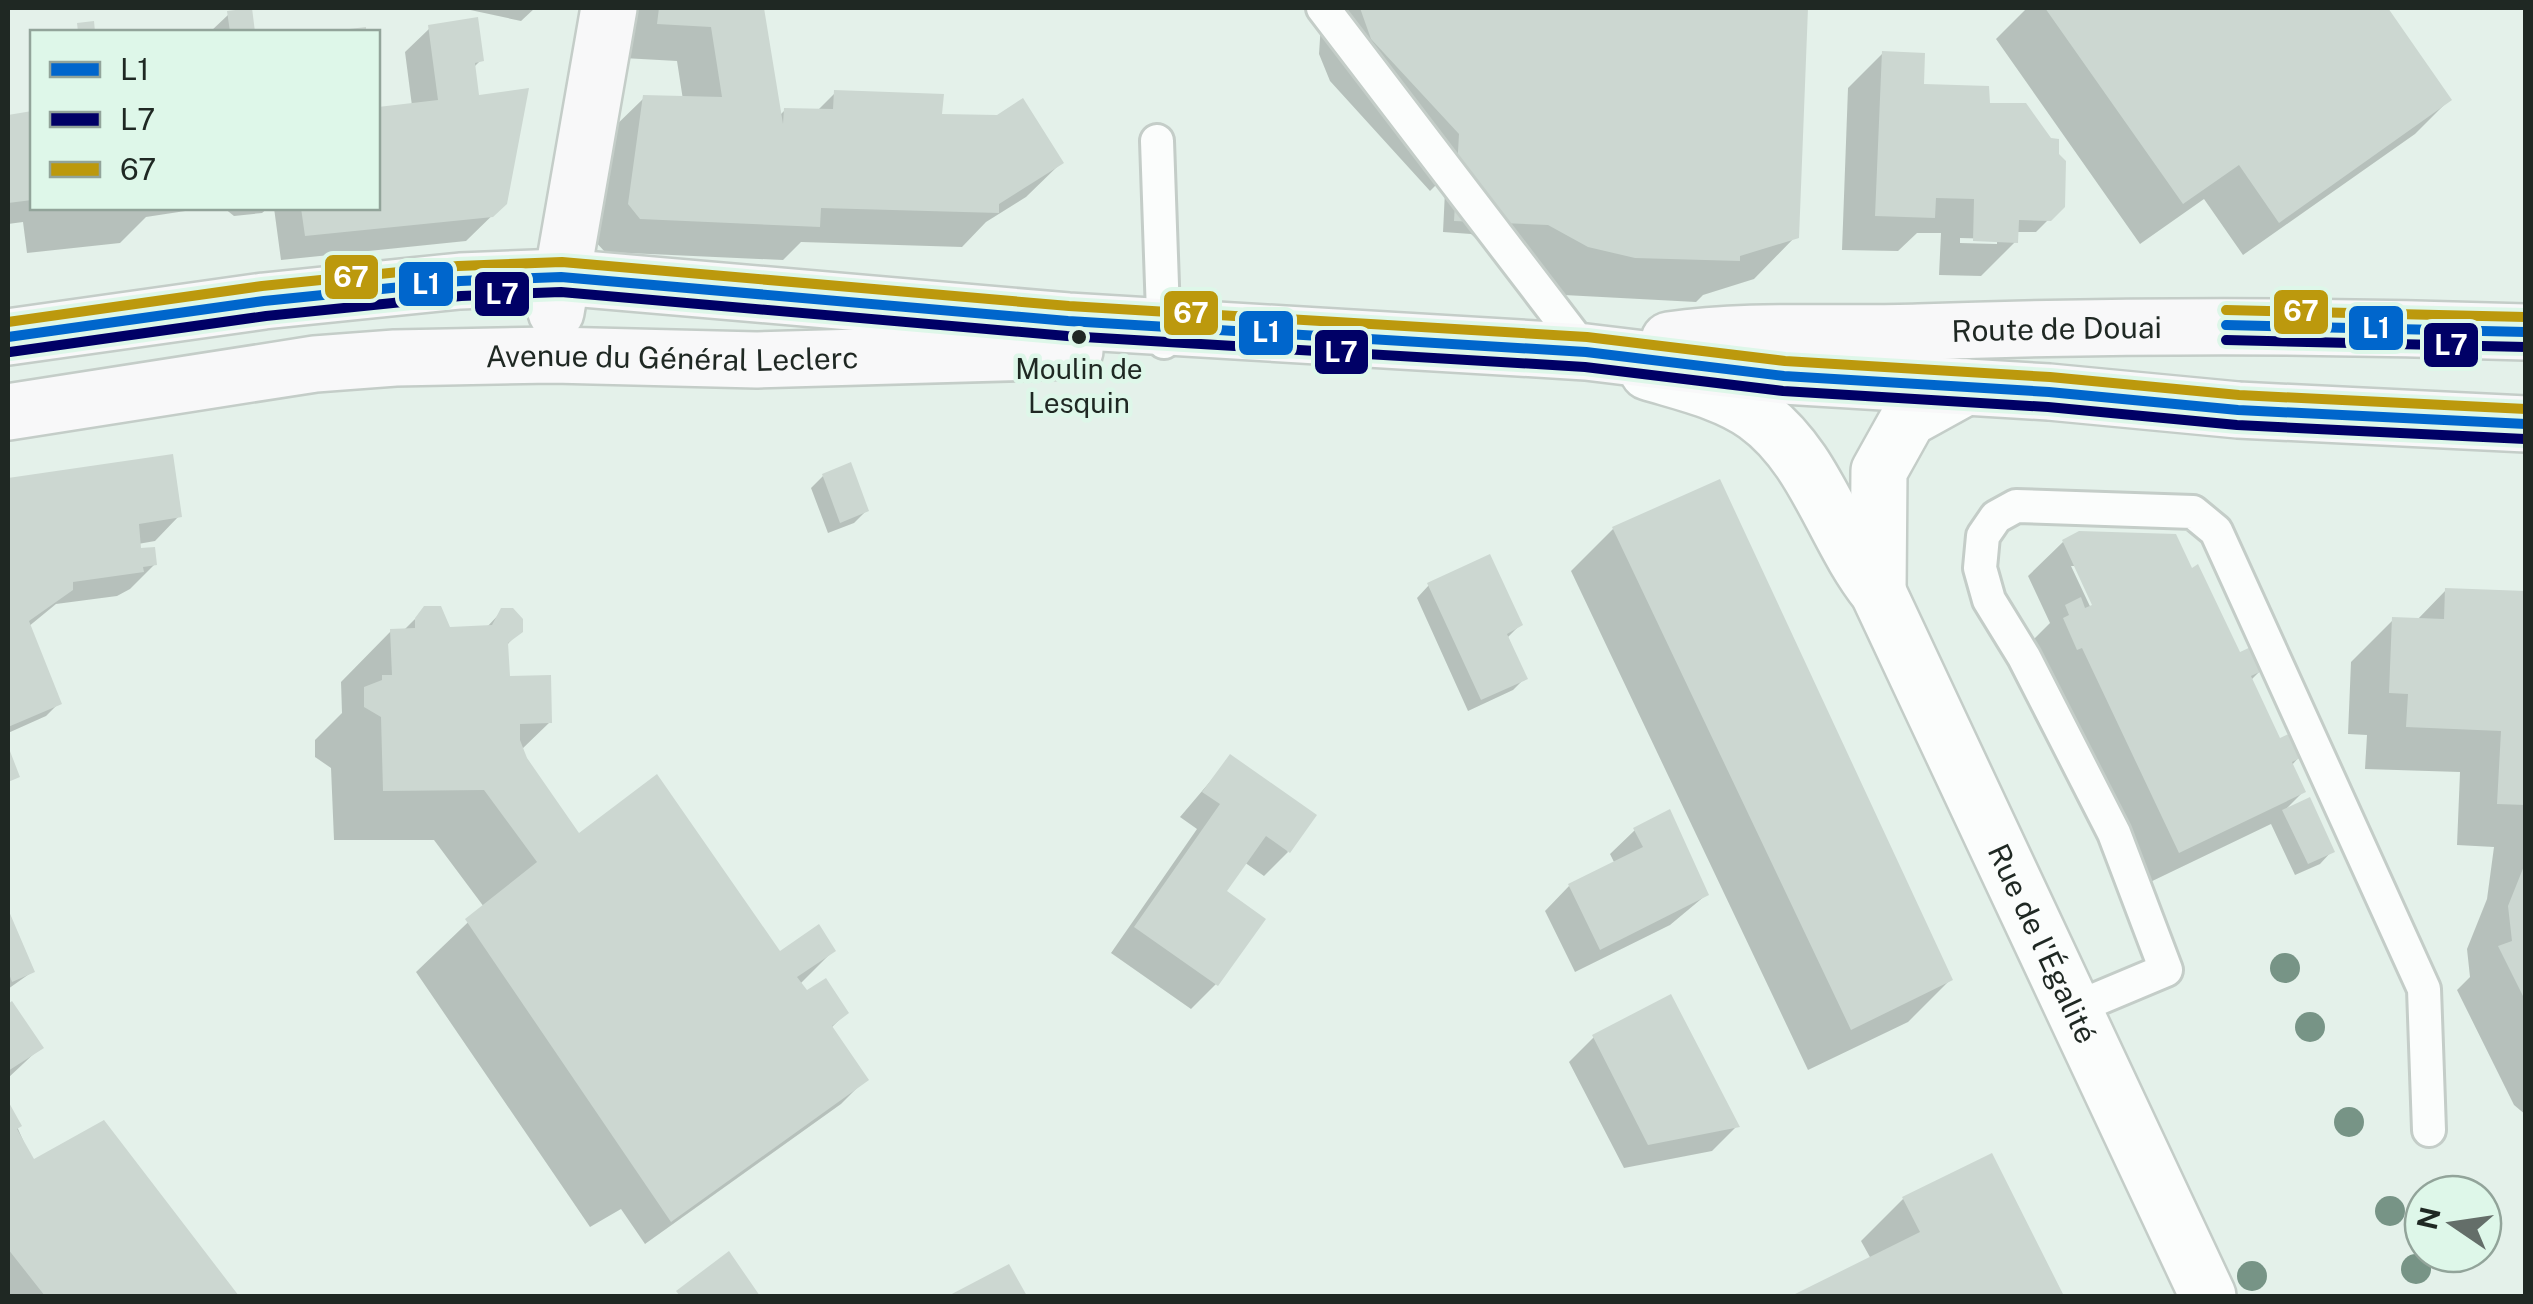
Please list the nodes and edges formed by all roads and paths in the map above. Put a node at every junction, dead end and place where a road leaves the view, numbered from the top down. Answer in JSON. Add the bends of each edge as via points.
{"nodes":[{"id":1,"x":608,"y":8,"type":"edge"},
{"id":2,"x":1323,"y":8,"type":"edge"},
{"id":3,"x":1157,"y":142,"type":"dead end"},
{"id":4,"x":561,"y":277,"type":"junction"},
{"id":5,"x":2526,"y":332,"type":"edge"},
{"id":6,"x":8,"y":337,"type":"edge"},
{"id":7,"x":1164,"y":337,"type":"junction"},
{"id":8,"x":1586,"y":352,"type":"junction"},
{"id":9,"x":553,"y":354,"type":"junction"},
{"id":10,"x":1966,"y":387,"type":"junction"},
{"id":11,"x":8,"y":412,"type":"edge"},
{"id":12,"x":2526,"y":424,"type":"edge"},
{"id":13,"x":1878,"y":592,"type":"junction"},
{"id":14,"x":2074,"y":1009,"type":"junction"},
{"id":15,"x":2429,"y":1130,"type":"dead end"},
{"id":16,"x":2208,"y":1296,"type":"edge"}],
"edges":[{"from":1,"to":4,"type":"main road"},
{"from":2,"to":8,"type":"lane"},
{"from":3,"to":7,"type":"lane"},
{"from":4,"to":6,"type":"main road","via":[[264,301]]},
{"from":4,"to":7,"type":"main road"},
{"from":4,"to":9,"type":"main road"},
{"from":5,"to":8,"type":"main road","name":"Route de Douai","via":[[2161,324],[1748,331]]},
{"from":7,"to":8,"type":"main road","name":"Avenue du Général Leclerc"},
{"from":7,"to":9,"type":"main road","name":"Avenue du Général Leclerc","via":[[850,359]]},
{"from":8,"to":10,"type":"main road","via":[[1784,376]]},
{"from":8,"to":13,"type":"street","name":"Rue de l'Égalité","via":[[1713,392],[1755,413],[1800,459]]},
{"from":9,"to":11,"type":"main road","name":"Avenue du Général Leclerc","via":[[315,364]]},
{"from":10,"to":12,"type":"main road","via":[[2238,410]]},
{"from":10,"to":13,"type":"street","name":"Rue de l'Égalité","via":[[1908,419],[1879,470]]},
{"from":13,"to":14,"type":"street","name":"Rue de l'Égalité"},
{"from":14,"to":15,"type":"lane","via":[[2166,970],[2114,833],[1988,600],[1980,568],[1983,536],[1996,517],[2016,506],[2193,512],[2216,531],[2424,989]]},
{"from":14,"to":16,"type":"street","name":"Rue de l'Égalité"}]}
